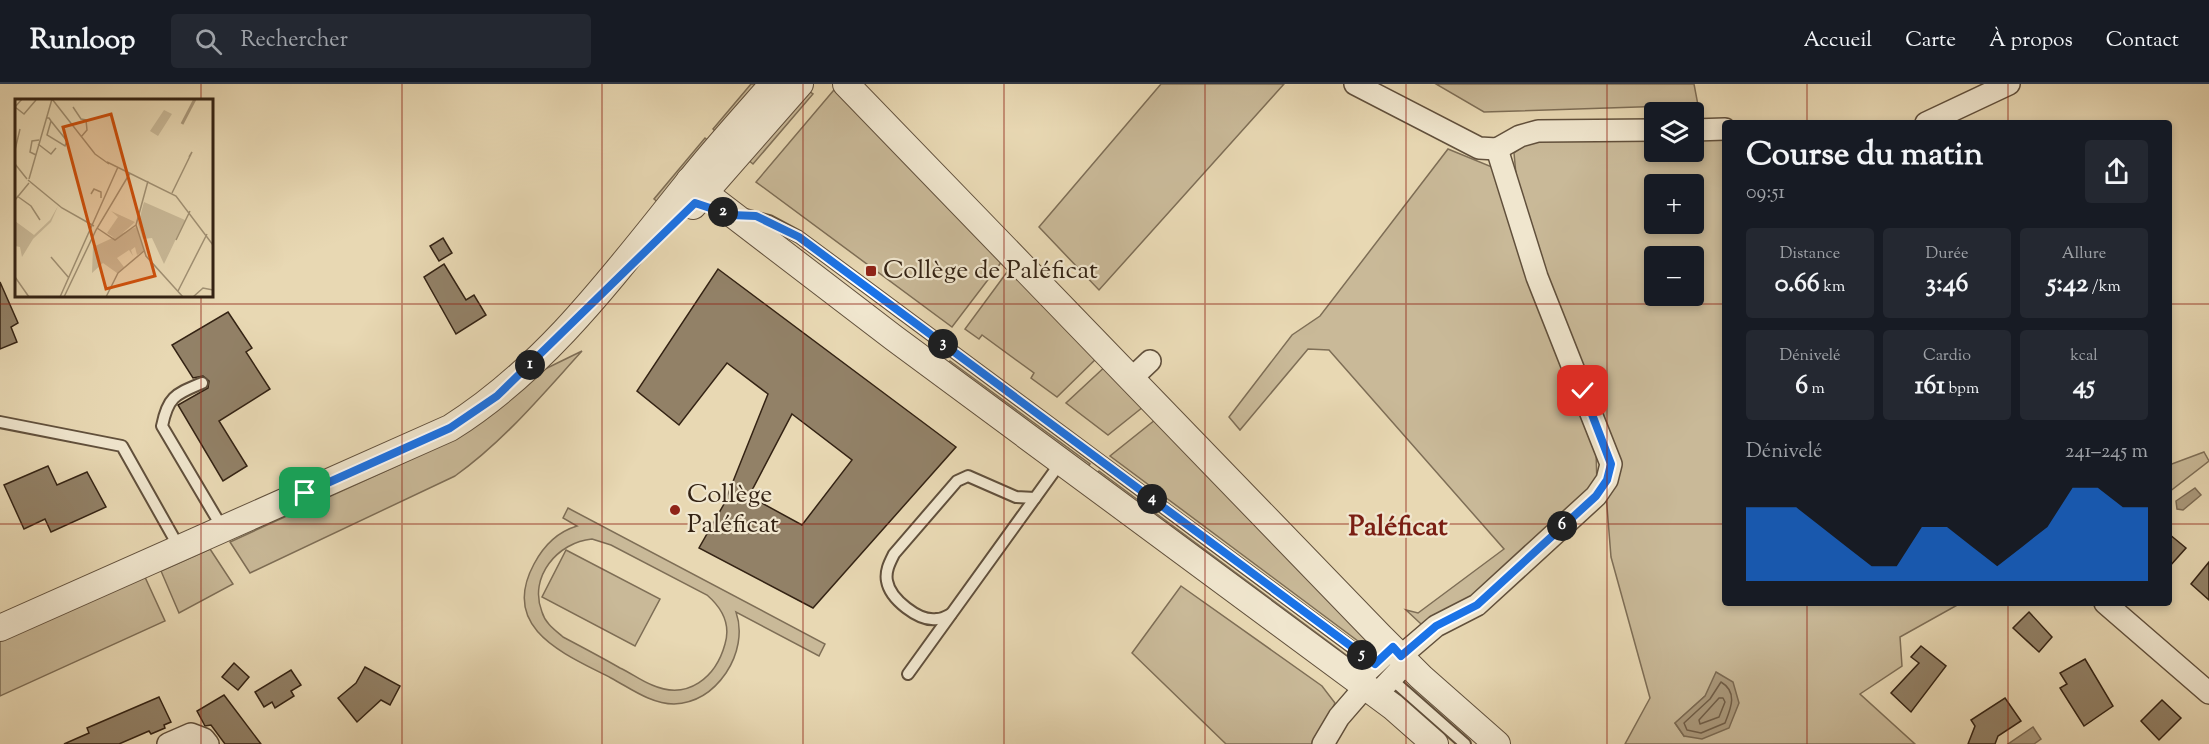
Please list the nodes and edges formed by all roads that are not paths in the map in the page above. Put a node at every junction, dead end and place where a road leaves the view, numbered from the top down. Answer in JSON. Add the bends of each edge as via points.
{"nodes":[{"id":1,"x":773,"y":84,"type":"edge"},
{"id":2,"x":800,"y":84,"type":"edge"},
{"id":3,"x":846,"y":84,"type":"edge"},
{"id":4,"x":1355,"y":84,"type":"edge"},
{"id":5,"x":2009,"y":84,"type":"edge"},
{"id":6,"x":1932,"y":120,"type":"edge"},
{"id":7,"x":1722,"y":129,"type":"edge"},
{"id":8,"x":1644,"y":130,"type":"edge"},
{"id":9,"x":1704,"y":130,"type":"edge"},
{"id":10,"x":1497,"y":149,"type":"junction"},
{"id":11,"x":691,"y":194,"type":"junction"},
{"id":12,"x":731,"y":215,"type":"junction"},
{"id":13,"x":1150,"y":361,"type":"dead end"},
{"id":14,"x":1131,"y":379,"type":"junction"},
{"id":15,"x":202,"y":383,"type":"dead end"},
{"id":16,"x":0,"y":422,"type":"edge"},
{"id":17,"x":1061,"y":461,"type":"junction"},
{"id":18,"x":1035,"y":498,"type":"junction"},
{"id":19,"x":223,"y":530,"type":"junction"},
{"id":20,"x":180,"y":549,"type":"junction"},
{"id":21,"x":2108,"y":606,"type":"edge"},
{"id":22,"x":951,"y":614,"type":"junction"},
{"id":23,"x":0,"y":628,"type":"edge"},
{"id":24,"x":1383,"y":671,"type":"junction"},
{"id":25,"x":908,"y":674,"type":"dead end"},
{"id":26,"x":2209,"y":693,"type":"edge"},
{"id":27,"x":199,"y":739,"type":"edge"},
{"id":28,"x":168,"y":744,"type":"edge"},
{"id":29,"x":1323,"y":744,"type":"edge"},
{"id":30,"x":1435,"y":744,"type":"edge"},
{"id":31,"x":1465,"y":744,"type":"edge"},
{"id":32,"x":1497,"y":744,"type":"edge"}],
"edges":[{"from":1,"to":11,"type":"street"},
{"from":2,"to":11,"type":"street"},
{"from":3,"to":14,"type":"street"},
{"from":4,"to":10,"type":"street","via":[[1479,148]]},
{"from":5,"to":6,"type":"street"},
{"from":7,"to":9,"type":"street"},
{"from":8,"to":10,"type":"street","via":[[1538,131]]},
{"from":10,"to":24,"type":"street","via":[[1537,277],[1611,464],[1607,480],[1596,496],[1477,605],[1436,626]]},
{"from":11,"to":12,"type":"street"},
{"from":11,"to":19,"type":"street","via":[[589,306],[497,396],[450,428]]},
{"from":12,"to":17,"type":"street"},
{"from":12,"to":24,"type":"lane","via":[[756,216],[799,237]]},
{"from":13,"to":14,"type":"street"},
{"from":14,"to":24,"type":"street"},
{"from":15,"to":19,"type":"lane","via":[[177,394],[166,406],[162,426]]},
{"from":16,"to":20,"type":"lane","via":[[122,446]]},
{"from":17,"to":18,"type":"lane"},
{"from":17,"to":24,"type":"street"},
{"from":18,"to":22,"type":"lane"},
{"from":18,"to":22,"type":"lane","via":[[1016,497],[979,479],[957,481],[894,554],[886,579],[890,592],[919,615],[937,619]]},
{"from":19,"to":20,"type":"street"},
{"from":20,"to":23,"type":"street"},
{"from":21,"to":26,"type":"street"},
{"from":22,"to":25,"type":"lane"},
{"from":24,"to":29,"type":"street","via":[[1339,717]]},
{"from":24,"to":30,"type":"street"},
{"from":24,"to":31,"type":"lane"},
{"from":24,"to":32,"type":"street"},
{"from":27,"to":28,"type":"street"}]}
